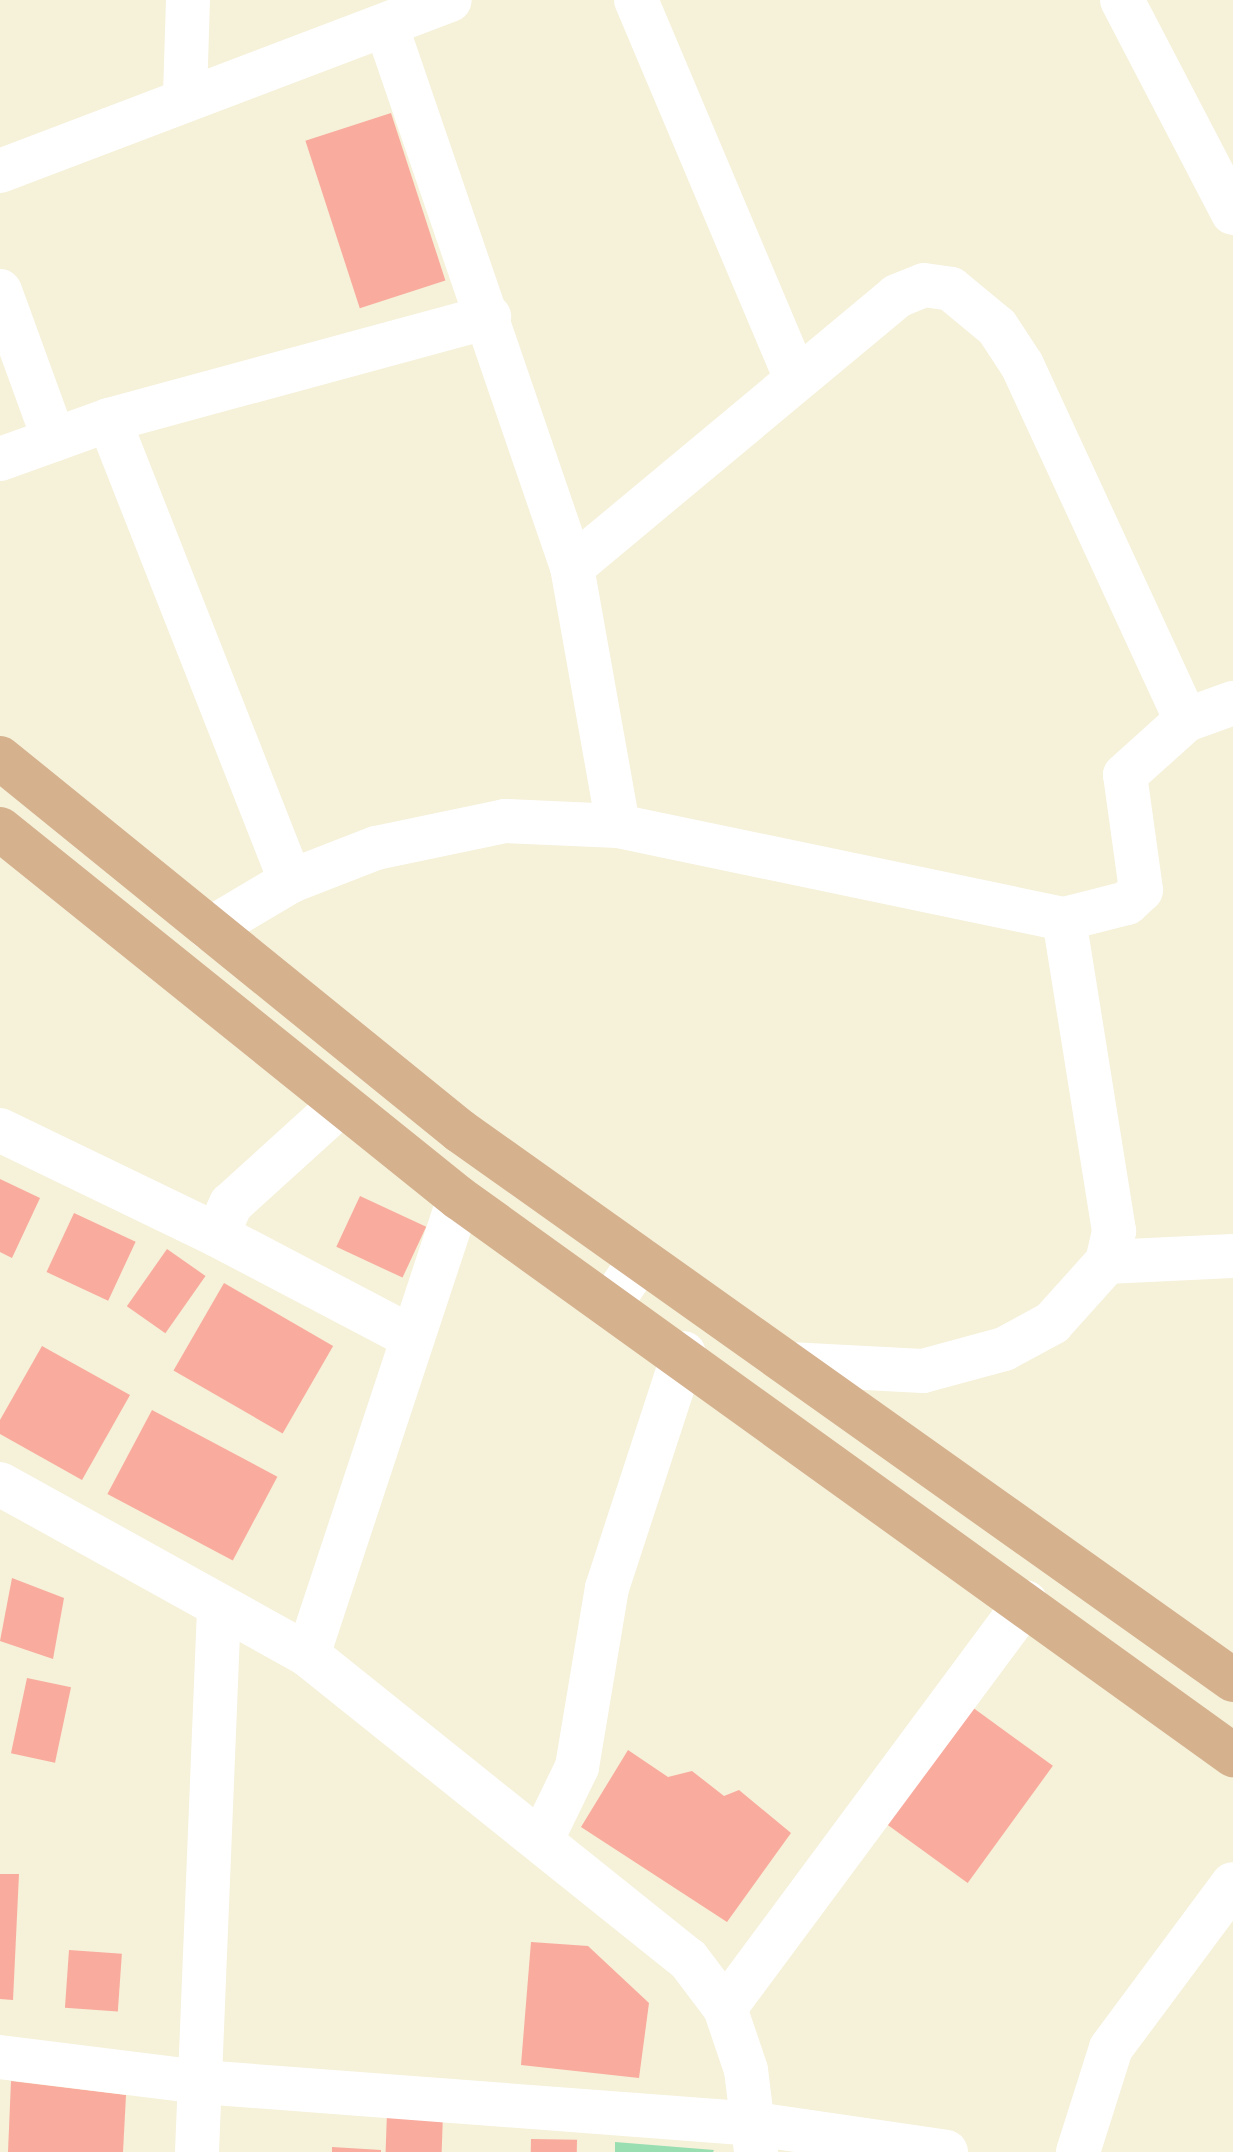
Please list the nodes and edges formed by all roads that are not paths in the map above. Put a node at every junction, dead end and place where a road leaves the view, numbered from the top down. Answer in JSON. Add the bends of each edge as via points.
{"nodes":[{"id":1,"x":188,"y":0,"type":"edge"},
{"id":2,"x":450,"y":0,"type":"edge"},
{"id":3,"x":636,"y":0,"type":"edge"},
{"id":4,"x":1132,"y":3,"type":"edge"},
{"id":5,"x":387,"y":28,"type":"junction"},
{"id":6,"x":185,"y":95,"type":"junction"},
{"id":7,"x":0,"y":171,"type":"edge"},
{"id":8,"x":1233,"y":213,"type":"edge"},
{"id":9,"x":0,"y":291,"type":"edge"},
{"id":10,"x":489,"y":317,"type":"junction"},
{"id":11,"x":795,"y":376,"type":"junction"},
{"id":12,"x":109,"y":420,"type":"junction"},
{"id":13,"x":54,"y":439,"type":"junction"},
{"id":14,"x":0,"y":459,"type":"edge"},
{"id":15,"x":572,"y":567,"type":"junction"},
{"id":16,"x":1233,"y":703,"type":"edge"},
{"id":17,"x":1186,"y":720,"type":"junction"},
{"id":18,"x":0,"y":758,"type":"edge"},
{"id":19,"x":618,"y":826,"type":"junction"},
{"id":20,"x":3,"y":839,"type":"edge"},
{"id":21,"x":291,"y":881,"type":"junction"},
{"id":22,"x":1064,"y":919,"type":"junction"},
{"id":23,"x":210,"y":929,"type":"junction"},
{"id":24,"x":338,"y":1107,"type":"junction"},
{"id":25,"x":0,"y":1130,"type":"edge"},
{"id":26,"x":459,"y":1198,"type":"junction"},
{"id":27,"x":217,"y":1235,"type":"junction"},
{"id":28,"x":1233,"y":1256,"type":"edge"},
{"id":29,"x":641,"y":1259,"type":"junction"},
{"id":30,"x":1107,"y":1262,"type":"junction"},
{"id":31,"x":611,"y":1303,"type":"junction"},
{"id":32,"x":413,"y":1338,"type":"junction"},
{"id":33,"x":684,"y":1353,"type":"junction"},
{"id":34,"x":789,"y":1364,"type":"junction"},
{"id":35,"x":3,"y":1498,"type":"edge"},
{"id":36,"x":1026,"y":1602,"type":"junction"},
{"id":37,"x":219,"y":1608,"type":"junction"},
{"id":38,"x":308,"y":1655,"type":"junction"},
{"id":39,"x":1233,"y":1680,"type":"edge"},
{"id":40,"x":1233,"y":1755,"type":"edge"},
{"id":41,"x":543,"y":1837,"type":"junction"},
{"id":42,"x":1233,"y":1884,"type":"edge"},
{"id":43,"x":725,"y":2008,"type":"junction"},
{"id":44,"x":0,"y":2057,"type":"edge"},
{"id":45,"x":202,"y":2082,"type":"junction"},
{"id":46,"x":756,"y":2138,"type":"edge"},
{"id":47,"x":197,"y":2152,"type":"edge"},
{"id":48,"x":946,"y":2152,"type":"edge"},
{"id":49,"x":1078,"y":2152,"type":"edge"}],
"edges":[{"from":1,"to":6,"type":"street"},
{"from":2,"to":5,"type":"street"},
{"from":3,"to":11,"type":"street"},
{"from":4,"to":8,"type":"street"},
{"from":5,"to":6,"type":"street"},
{"from":5,"to":10,"type":"street"},
{"from":6,"to":7,"type":"street"},
{"from":9,"to":13,"type":"street"},
{"from":10,"to":12,"type":"street"},
{"from":10,"to":15,"type":"street"},
{"from":11,"to":15,"type":"street"},
{"from":11,"to":17,"type":"street","via":[[897,296],[924,285],[951,289],[972,303],[1022,365]]},
{"from":12,"to":13,"type":"street"},
{"from":12,"to":21,"type":"street"},
{"from":13,"to":14,"type":"street"},
{"from":15,"to":19,"type":"street"},
{"from":16,"to":17,"type":"street"},
{"from":17,"to":22,"type":"street","via":[[1125,775],[1141,890],[1127,903]]},
{"from":18,"to":23,"type":"main road"},
{"from":19,"to":21,"type":"street","via":[[505,821],[376,848]]},
{"from":19,"to":22,"type":"street"},
{"from":20,"to":24,"type":"main road"},
{"from":21,"to":23,"type":"street"},
{"from":22,"to":30,"type":"street","via":[[1114,1231]]},
{"from":23,"to":29,"type":"main road","via":[[460,1131]]},
{"from":24,"to":26,"type":"main road"},
{"from":24,"to":27,"type":"street","via":[[231,1204]]},
{"from":25,"to":27,"type":"street"},
{"from":26,"to":31,"type":"main road"},
{"from":26,"to":32,"type":"street"},
{"from":27,"to":32,"type":"street"},
{"from":28,"to":30,"type":"street"},
{"from":29,"to":31,"type":"street"},
{"from":29,"to":34,"type":"main road"},
{"from":30,"to":34,"type":"street","via":[[1052,1323],[1004,1349],[923,1371]]},
{"from":31,"to":33,"type":"main road"},
{"from":32,"to":38,"type":"street"},
{"from":33,"to":36,"type":"main road"},
{"from":33,"to":41,"type":"street","via":[[607,1588],[577,1767]]},
{"from":34,"to":39,"type":"main road"},
{"from":35,"to":37,"type":"street"},
{"from":36,"to":40,"type":"main road"},
{"from":36,"to":43,"type":"street"},
{"from":37,"to":38,"type":"street"},
{"from":37,"to":45,"type":"street"},
{"from":38,"to":41,"type":"street"},
{"from":41,"to":43,"type":"street","via":[[688,1959]]},
{"from":42,"to":49,"type":"street","via":[[1111,2048]]},
{"from":43,"to":46,"type":"street"},
{"from":44,"to":45,"type":"street"},
{"from":45,"to":46,"type":"street"},
{"from":45,"to":47,"type":"street"},
{"from":46,"to":48,"type":"street"}]}
